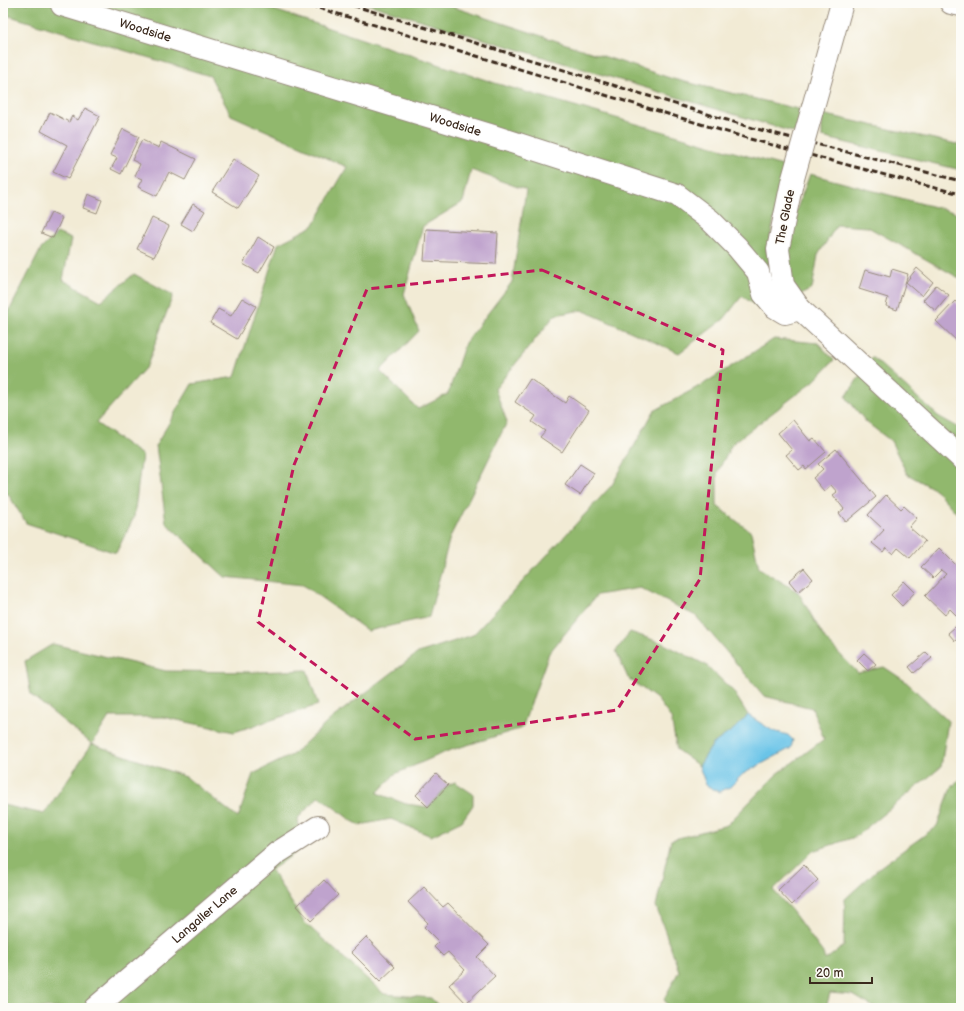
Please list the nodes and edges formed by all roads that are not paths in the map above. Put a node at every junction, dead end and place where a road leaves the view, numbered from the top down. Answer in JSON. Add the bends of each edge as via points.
{"nodes":[{"id":1,"x":842,"y":3,"type":"edge"},
{"id":2,"x":951,"y":3,"type":"edge"},
{"id":3,"x":62,"y":5,"type":"dead end"},
{"id":4,"x":961,"y":5,"type":"edge"},
{"id":5,"x":800,"y":309,"type":"junction"},
{"id":6,"x":961,"y":458,"type":"edge"},
{"id":7,"x":318,"y":827,"type":"dead end"},
{"id":8,"x":96,"y":1008,"type":"edge"}],
"edges":[{"from":1,"to":5,"type":"street","name":"The Glade","bridge":true,"via":[[792,182],[778,249],[783,285]]},
{"from":2,"to":4,"type":"street"},
{"from":3,"to":5,"type":"street","name":"Woodside","via":[[490,135],[677,195],[710,220],[737,247],[758,272],[764,294],[775,308],[785,313]]},
{"from":5,"to":6,"type":"street","name":"The Glade"},
{"from":7,"to":8,"type":"street","name":"Langaller Lane","via":[[277,853]]}]}
